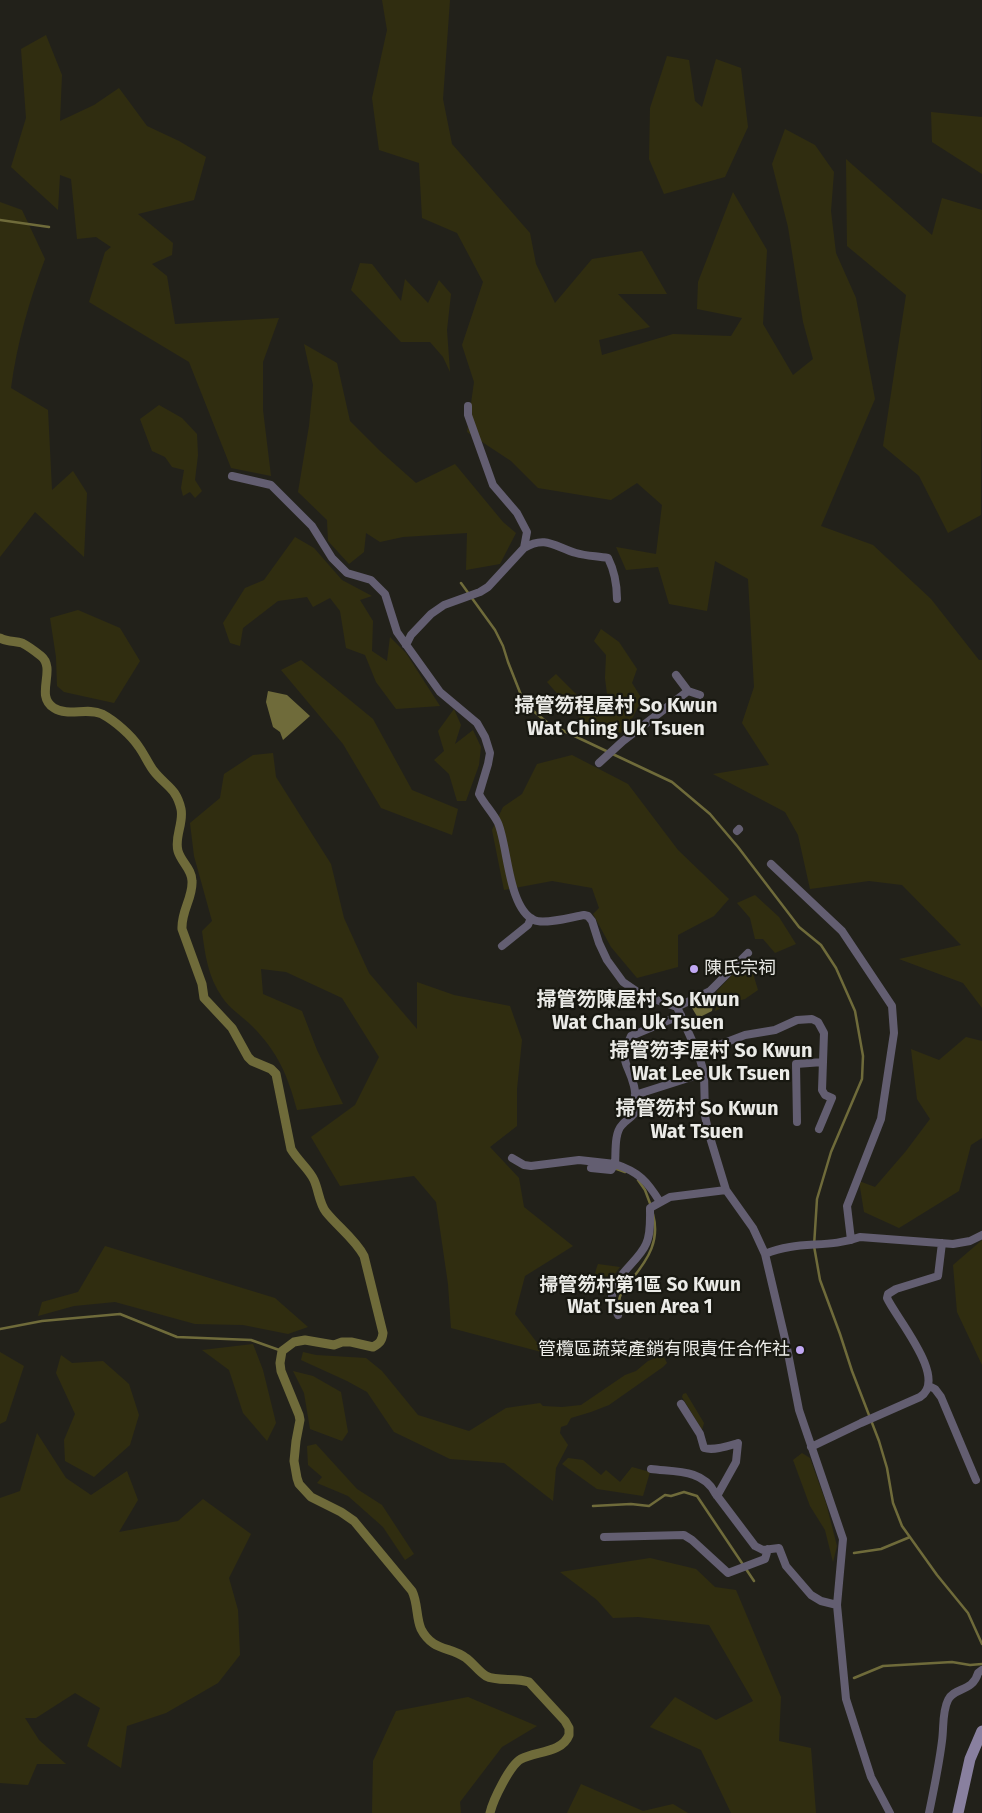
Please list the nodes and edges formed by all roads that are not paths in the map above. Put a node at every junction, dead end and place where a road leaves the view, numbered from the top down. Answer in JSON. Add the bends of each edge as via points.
{"nodes":[{"id":1,"x":468,"y":406,"type":"dead end"},
{"id":2,"x":232,"y":476,"type":"dead end"},
{"id":3,"x":524,"y":548,"type":"junction"},
{"id":4,"x":617,"y":600,"type":"dead end"},
{"id":5,"x":406,"y":645,"type":"junction"},
{"id":6,"x":676,"y":675,"type":"dead end"},
{"id":7,"x":688,"y":691,"type":"junction"},
{"id":8,"x":700,"y":694,"type":"dead end"},
{"id":9,"x":602,"y":761,"type":"dead end"},
{"id":10,"x":771,"y":864,"type":"dead end"},
{"id":11,"x":531,"y":918,"type":"junction"},
{"id":12,"x":502,"y":946,"type":"dead end"},
{"id":13,"x":748,"y":953,"type":"dead end"},
{"id":14,"x":677,"y":1007,"type":"junction"},
{"id":15,"x":681,"y":1016,"type":"junction"},
{"id":16,"x":698,"y":1053,"type":"junction"},
{"id":17,"x":823,"y":1062,"type":"junction"},
{"id":18,"x":704,"y":1073,"type":"junction"},
{"id":19,"x":636,"y":1094,"type":"junction"},
{"id":20,"x":797,"y":1122,"type":"dead end"},
{"id":21,"x":819,"y":1129,"type":"dead end"},
{"id":22,"x":512,"y":1158,"type":"dead end"},
{"id":23,"x":614,"y":1167,"type":"junction"},
{"id":24,"x":591,"y":1168,"type":"dead end"},
{"id":25,"x":726,"y":1190,"type":"junction"},
{"id":26,"x":655,"y":1205,"type":"junction"},
{"id":27,"x":982,"y":1235,"type":"edge"},
{"id":28,"x":851,"y":1240,"type":"junction"},
{"id":29,"x":942,"y":1243,"type":"junction"},
{"id":30,"x":765,"y":1254,"type":"junction"},
{"id":31,"x":618,"y":1315,"type":"dead end"},
{"id":32,"x":929,"y":1386,"type":"junction"},
{"id":33,"x":681,"y":1404,"type":"dead end"},
{"id":34,"x":812,"y":1447,"type":"junction"},
{"id":35,"x":651,"y":1468,"type":"dead end"},
{"id":36,"x":976,"y":1480,"type":"dead end"},
{"id":37,"x":718,"y":1496,"type":"junction"},
{"id":38,"x":604,"y":1537,"type":"dead end"},
{"id":39,"x":768,"y":1549,"type":"junction"},
{"id":40,"x":837,"y":1605,"type":"junction"},
{"id":41,"x":982,"y":1670,"type":"edge"},
{"id":42,"x":982,"y":1731,"type":"edge"},
{"id":43,"x":890,"y":1813,"type":"edge"},
{"id":44,"x":930,"y":1813,"type":"edge"},
{"id":45,"x":958,"y":1813,"type":"edge"}],
"edges":[{"from":1,"to":3,"type":"street","via":[[468,415],[493,485],[517,513],[527,532]]},
{"from":2,"to":5,"type":"street","via":[[272,485],[312,526],[332,558],[347,574],[376,584],[385,594],[397,632]]},
{"from":3,"to":4,"type":"street","via":[[533,543],[547,542],[579,554],[608,558],[617,583]]},
{"from":3,"to":5,"type":"street","via":[[480,592],[444,605],[431,614],[410,635]]},
{"from":5,"to":11,"type":"street","via":[[440,692],[477,723],[485,737],[490,753],[478,794],[498,823],[514,892]]},
{"from":6,"to":7,"type":"street"},
{"from":7,"to":8,"type":"street"},
{"from":7,"to":9,"type":"street"},
{"from":10,"to":28,"type":"street","via":[[842,931],[892,1006],[894,1033],[881,1119],[847,1206]]},
{"from":11,"to":12,"type":"street","via":[[528,925]]},
{"from":11,"to":14,"type":"street","via":[[538,921],[588,916],[607,960],[623,982],[642,995]]},
{"from":13,"to":14,"type":"street","via":[[710,991]]},
{"from":14,"to":15,"type":"street"},
{"from":15,"to":16,"type":"street"},
{"from":15,"to":19,"type":"street","via":[[631,1036],[624,1056]]},
{"from":16,"to":17,"type":"street","via":[[736,1038],[775,1030],[797,1020],[812,1019],[818,1022],[824,1033]]},
{"from":16,"to":18,"type":"street"},
{"from":17,"to":20,"type":"street","via":[[796,1064]]},
{"from":17,"to":21,"type":"street","via":[[822,1090],[834,1099]]},
{"from":18,"to":19,"type":"street"},
{"from":18,"to":25,"type":"street","via":[[705,1116]]},
{"from":19,"to":23,"type":"street","via":[[634,1114],[620,1126]]},
{"from":22,"to":23,"type":"street","via":[[531,1166],[579,1160]]},
{"from":23,"to":24,"type":"street"},
{"from":23,"to":26,"type":"street","via":[[639,1175],[649,1185]]},
{"from":25,"to":26,"type":"street","via":[[670,1197]]},
{"from":25,"to":30,"type":"street"},
{"from":26,"to":31,"type":"street","via":[[646,1244],[613,1290],[612,1304]]},
{"from":27,"to":29,"type":"street","via":[[970,1241]]},
{"from":28,"to":29,"type":"street","via":[[860,1237]]},
{"from":28,"to":30,"type":"street","via":[[779,1248]]},
{"from":29,"to":32,"type":"street","via":[[938,1276],[894,1290],[887,1298],[925,1362]]},
{"from":30,"to":34,"type":"street","via":[[799,1410]]},
{"from":32,"to":34,"type":"street","via":[[920,1397]]},
{"from":32,"to":36,"type":"street","via":[[941,1396]]},
{"from":33,"to":37,"type":"street","via":[[700,1434],[704,1448],[738,1443],[736,1462]]},
{"from":34,"to":40,"type":"street","via":[[843,1540]]},
{"from":35,"to":37,"type":"street","via":[[701,1477]]},
{"from":37,"to":39,"type":"street","via":[[752,1542],[759,1549]]},
{"from":38,"to":39,"type":"street","via":[[684,1535],[726,1573],[764,1559]]},
{"from":39,"to":40,"type":"street","via":[[779,1548],[786,1566],[812,1597]]},
{"from":40,"to":43,"type":"street","via":[[846,1699],[871,1777]]},
{"from":41,"to":44,"type":"street","via":[[967,1688],[948,1698]]},
{"from":42,"to":45,"type":"street","via":[[970,1759]]}]}
